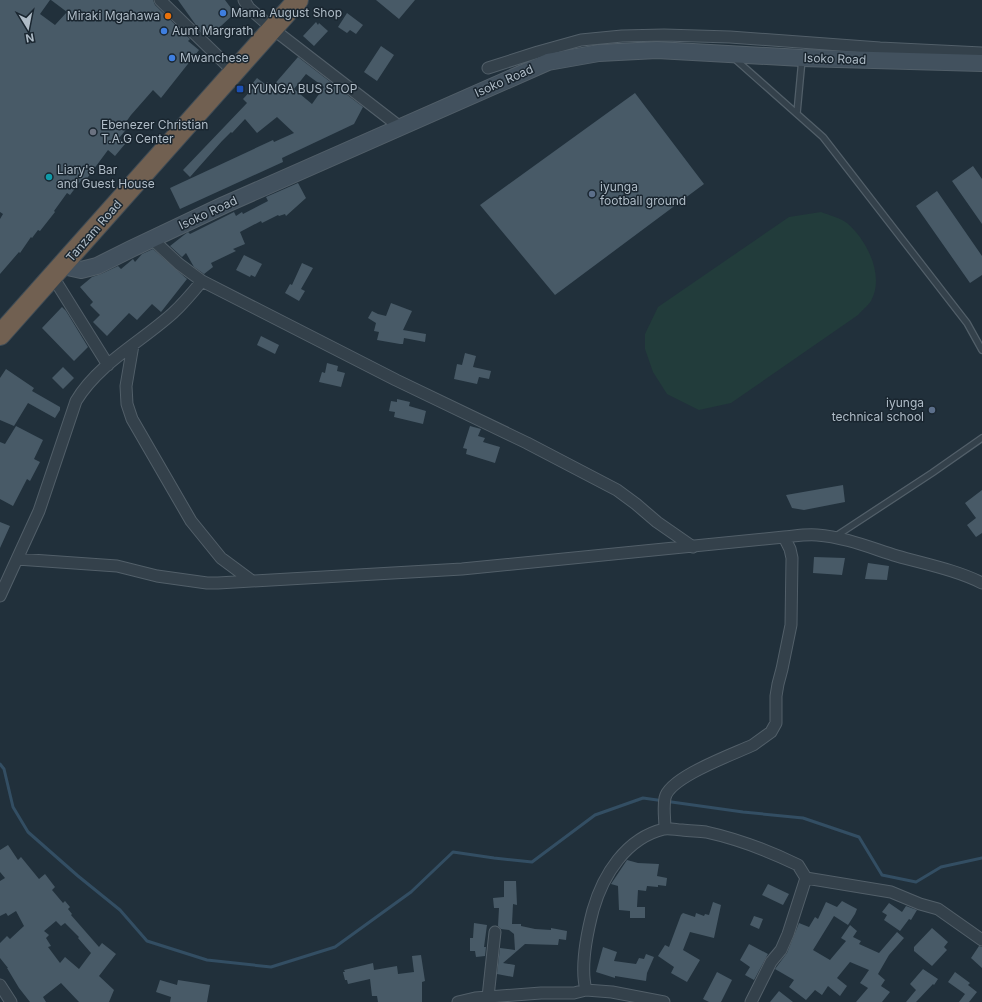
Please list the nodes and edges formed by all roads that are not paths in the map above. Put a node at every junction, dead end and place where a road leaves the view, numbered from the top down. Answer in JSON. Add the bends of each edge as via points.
{"nodes":[{"id":1,"x":160,"y":0,"type":"edge"},
{"id":2,"x":244,"y":0,"type":"edge"},
{"id":3,"x":298,"y":0,"type":"edge"},
{"id":4,"x":272,"y":29,"type":"junction"},
{"id":5,"x":982,"y":53,"type":"edge"},
{"id":6,"x":731,"y":54,"type":"junction"},
{"id":7,"x":802,"y":58,"type":"junction"},
{"id":8,"x":982,"y":63,"type":"edge"},
{"id":9,"x":488,"y":68,"type":"dead end"},
{"id":10,"x":234,"y":72,"type":"junction"},
{"id":11,"x":797,"y":113,"type":"junction"},
{"id":12,"x":400,"y":127,"type":"junction"},
{"id":13,"x":152,"y":239,"type":"junction"},
{"id":14,"x":58,"y":272,"type":"junction"},
{"id":15,"x":202,"y":281,"type":"junction"},
{"id":16,"x":0,"y":335,"type":"edge"},
{"id":17,"x":133,"y":345,"type":"junction"},
{"id":18,"x":982,"y":350,"type":"edge"},
{"id":19,"x":108,"y":365,"type":"junction"},
{"id":20,"x":982,"y":438,"type":"edge"},
{"id":21,"x":784,"y":537,"type":"junction"},
{"id":22,"x":835,"y":537,"type":"junction"},
{"id":23,"x":694,"y":547,"type":"junction"},
{"id":24,"x":17,"y":559,"type":"junction"},
{"id":25,"x":252,"y":581,"type":"junction"},
{"id":26,"x":982,"y":583,"type":"edge"},
{"id":27,"x":0,"y":596,"type":"edge"},
{"id":28,"x":665,"y":829,"type":"junction"},
{"id":29,"x":806,"y":878,"type":"junction"},
{"id":30,"x":495,"y":932,"type":"dead end"},
{"id":31,"x":982,"y":940,"type":"edge"},
{"id":32,"x":0,"y":984,"type":"edge"},
{"id":33,"x":586,"y":990,"type":"junction"},
{"id":34,"x":488,"y":997,"type":"junction"},
{"id":35,"x":541,"y":998,"type":"edge"},
{"id":36,"x":474,"y":1000,"type":"edge"},
{"id":37,"x":11,"y":1002,"type":"edge"},
{"id":38,"x":458,"y":1002,"type":"edge"},
{"id":39,"x":664,"y":1002,"type":"edge"},
{"id":40,"x":751,"y":1002,"type":"edge"}],
"edges":[{"from":1,"to":10,"type":"street"},
{"from":2,"to":4,"type":"street"},
{"from":3,"to":4,"type":"highway","name":"Tanzam Road"},
{"from":4,"to":10,"type":"highway","name":"Tanzam Road"},
{"from":4,"to":12,"type":"street"},
{"from":5,"to":9,"type":"street","via":[[730,37],[622,36],[573,42]]},
{"from":6,"to":7,"type":"street","name":"Isoko Road"},
{"from":6,"to":11,"type":"lane"},
{"from":6,"to":12,"type":"street","name":"Isoko Road","via":[[634,50],[598,52],[555,61],[531,69]]},
{"from":7,"to":8,"type":"street","name":"Isoko Road"},
{"from":7,"to":11,"type":"lane"},
{"from":10,"to":14,"type":"highway","name":"Tanzam Road"},
{"from":11,"to":18,"type":"lane","via":[[824,137],[967,323]]},
{"from":12,"to":13,"type":"street","name":"Isoko Road"},
{"from":13,"to":14,"type":"street","name":"Isoko Road","via":[[97,266]]},
{"from":13,"to":15,"type":"street"},
{"from":14,"to":16,"type":"highway","name":"Tanzam Road"},
{"from":14,"to":19,"type":"street"},
{"from":15,"to":17,"type":"street","via":[[186,302]]},
{"from":15,"to":23,"type":"street","via":[[617,490]]},
{"from":17,"to":19,"type":"street"},
{"from":17,"to":25,"type":"street","via":[[126,386],[127,404],[132,419],[198,531],[221,558]]},
{"from":19,"to":24,"type":"street","via":[[95,375],[76,401],[38,511]]},
{"from":20,"to":22,"type":"lane"},
{"from":21,"to":22,"type":"street"},
{"from":21,"to":23,"type":"street"},
{"from":21,"to":28,"type":"street","via":[[792,558],[791,625],[776,696],[777,715],[774,728],[753,745],[689,774],[672,788],[665,797]]},
{"from":22,"to":26,"type":"street"},
{"from":23,"to":25,"type":"street","via":[[462,569]]},
{"from":24,"to":25,"type":"street","via":[[117,566],[157,576],[207,583]]},
{"from":24,"to":27,"type":"street"},
{"from":28,"to":29,"type":"street","via":[[706,832],[750,845],[798,865]]},
{"from":28,"to":33,"type":"street","via":[[636,842],[627,850],[615,863],[601,886],[592,913],[583,971]]},
{"from":29,"to":31,"type":"street","via":[[891,892],[938,910]]},
{"from":29,"to":40,"type":"street","via":[[781,950],[771,962]]},
{"from":30,"to":34,"type":"street"},
{"from":32,"to":37,"type":"street"},
{"from":33,"to":35,"type":"street"},
{"from":33,"to":39,"type":"street"},
{"from":34,"to":35,"type":"street"},
{"from":34,"to":36,"type":"street"},
{"from":36,"to":38,"type":"street"}]}
